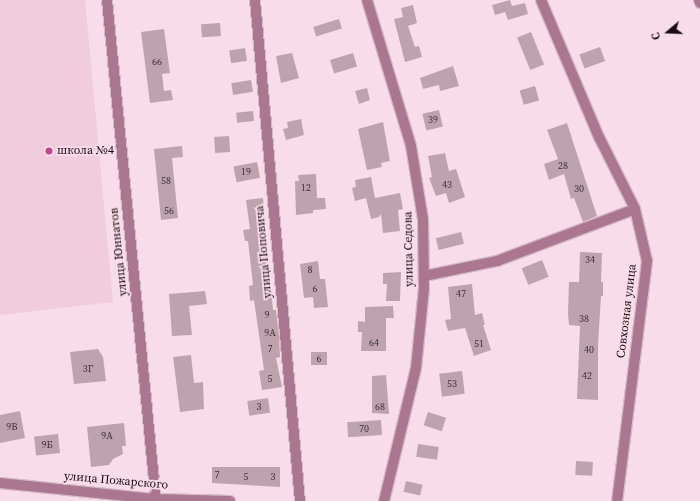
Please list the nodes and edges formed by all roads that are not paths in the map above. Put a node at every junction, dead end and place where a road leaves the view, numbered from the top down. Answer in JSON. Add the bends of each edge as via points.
{"nodes":[{"id":1,"x":107,"y":0,"type":"edge"},
{"id":2,"x":255,"y":0,"type":"edge"},
{"id":3,"x":367,"y":0,"type":"edge"},
{"id":4,"x":541,"y":0,"type":"edge"},
{"id":5,"x":699,"y":0,"type":"edge"},
{"id":6,"x":700,"y":3,"type":"edge"},
{"id":7,"x":635,"y":210,"type":"junction"},
{"id":8,"x":424,"y":276,"type":"junction"},
{"id":9,"x":0,"y":483,"type":"edge"},
{"id":10,"x":156,"y":500,"type":"edge"},
{"id":11,"x":230,"y":501,"type":"edge"},
{"id":12,"x":300,"y":501,"type":"edge"},
{"id":13,"x":384,"y":501,"type":"edge"},
{"id":14,"x":617,"y":501,"type":"edge"}],
"edges":[{"from":1,"to":10,"type":"street","name":"улица Юннатов"},
{"from":2,"to":12,"type":"street","name":"улица Поповича"},
{"from":3,"to":8,"type":"street","name":"улица Седова","via":[[411,146],[423,219]]},
{"from":4,"to":7,"type":"street","name":"Совхозная улица","via":[[599,137]]},
{"from":5,"to":6,"type":"street"},
{"from":7,"to":8,"type":"street","via":[[497,261]]},
{"from":7,"to":14,"type":"street","name":"Совхозная улица","via":[[647,262]]},
{"from":8,"to":13,"type":"street","name":"улица Седова","via":[[416,368]]},
{"from":9,"to":10,"type":"street","name":"улица Пожарского"},
{"from":10,"to":11,"type":"street","name":"улица Пожарского"}]}
